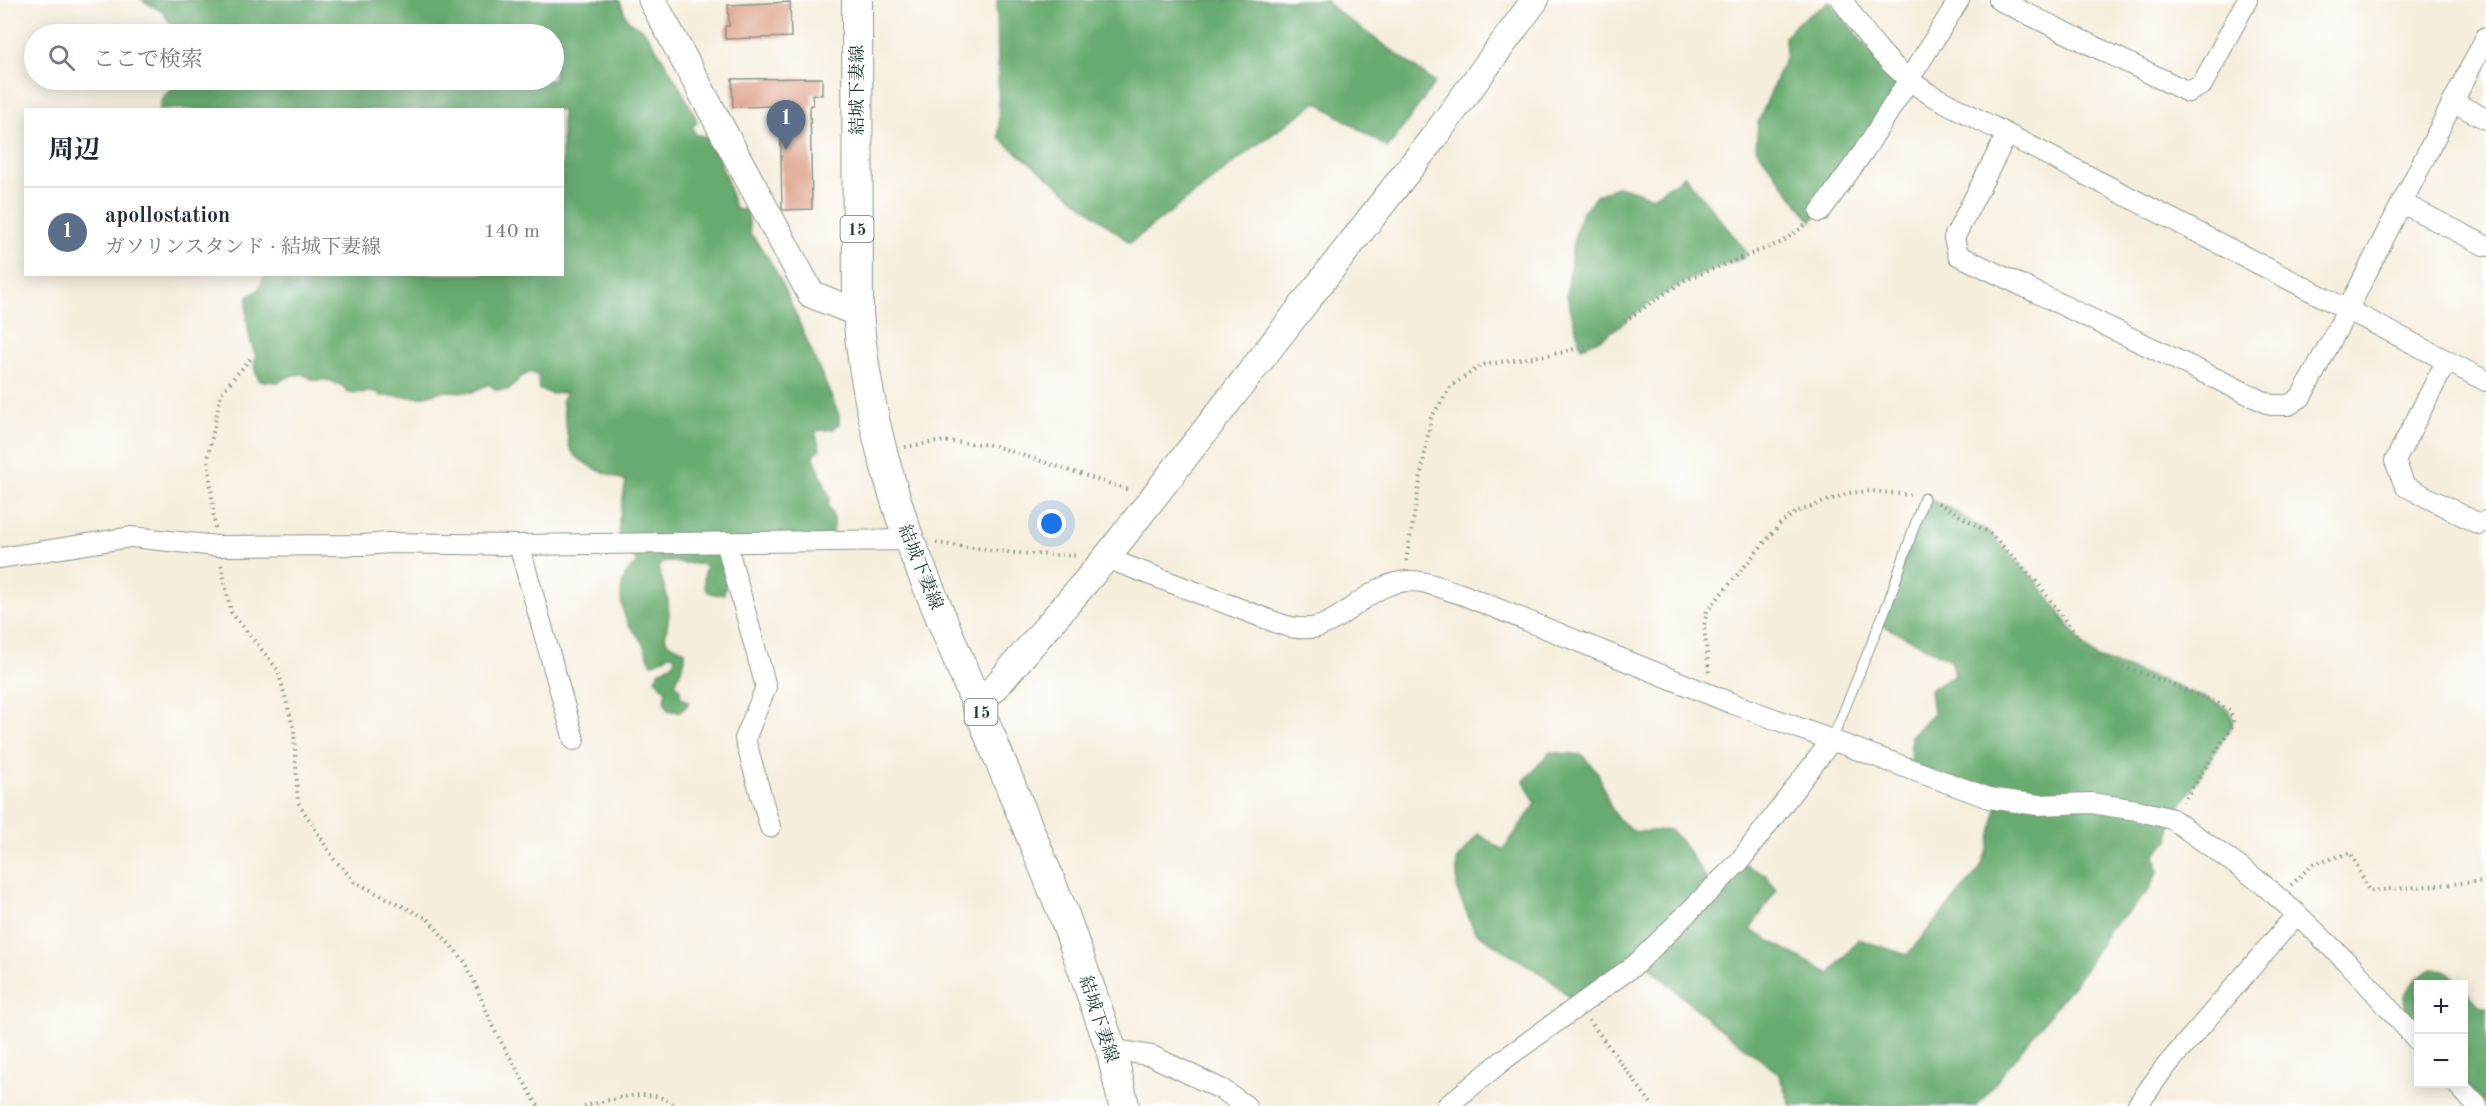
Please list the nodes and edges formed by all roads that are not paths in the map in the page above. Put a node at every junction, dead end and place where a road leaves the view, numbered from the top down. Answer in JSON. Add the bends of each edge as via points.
{"nodes":[{"id":1,"x":652,"y":0,"type":"edge"},
{"id":2,"x":857,"y":0,"type":"edge"},
{"id":3,"x":1535,"y":0,"type":"edge"},
{"id":4,"x":1842,"y":0,"type":"edge"},
{"id":5,"x":1959,"y":0,"type":"edge"},
{"id":6,"x":1999,"y":0,"type":"edge"},
{"id":7,"x":2247,"y":0,"type":"edge"},
{"id":8,"x":2486,"y":37,"type":"edge"},
{"id":9,"x":1908,"y":81,"type":"junction"},
{"id":10,"x":2453,"y":102,"type":"junction"},
{"id":11,"x":2486,"y":119,"type":"edge"},
{"id":12,"x":2006,"y":136,"type":"junction"},
{"id":13,"x":2402,"y":203,"type":"junction"},
{"id":14,"x":1820,"y":212,"type":"road end"},
{"id":15,"x":2486,"y":246,"type":"edge"},
{"id":16,"x":2347,"y":311,"type":"junction"},
{"id":17,"x":858,"y":313,"type":"junction"},
{"id":18,"x":2446,"y":362,"type":"junction"},
{"id":19,"x":2486,"y":381,"type":"edge"},
{"id":20,"x":1924,"y":498,"type":"road end"},
{"id":21,"x":2486,"y":520,"type":"edge"},
{"id":22,"x":909,"y":540,"type":"junction"},
{"id":23,"x":726,"y":542,"type":"junction"},
{"id":24,"x":519,"y":545,"type":"junction"},
{"id":25,"x":0,"y":558,"type":"edge"},
{"id":26,"x":1106,"y":558,"type":"junction"},
{"id":27,"x":975,"y":698,"type":"junction"},
{"id":28,"x":574,"y":740,"type":"dead end"},
{"id":29,"x":1832,"y":740,"type":"junction"},
{"id":30,"x":770,"y":827,"type":"dead end"},
{"id":31,"x":2297,"y":914,"type":"junction"},
{"id":32,"x":2414,"y":1037,"type":"edge"},
{"id":33,"x":1111,"y":1049,"type":"junction"},
{"id":34,"x":2461,"y":1088,"type":"edge"},
{"id":35,"x":1124,"y":1106,"type":"edge"},
{"id":36,"x":1246,"y":1106,"type":"edge"},
{"id":37,"x":1447,"y":1106,"type":"edge"},
{"id":38,"x":2137,"y":1106,"type":"edge"},
{"id":39,"x":2477,"y":1106,"type":"edge"}],
"edges":[{"from":1,"to":17,"type":"street","via":[[811,294]]},
{"from":2,"to":17,"type":"main road","name":"結城下妻線","number":"15"},
{"from":3,"to":26,"type":"street","via":[[1434,138]]},
{"from":4,"to":9,"type":"street","via":[[1890,64]]},
{"from":5,"to":9,"type":"street"},
{"from":6,"to":7,"type":"street","via":[[2188,92],[2202,85]]},
{"from":8,"to":10,"type":"street"},
{"from":9,"to":12,"type":"street"},
{"from":9,"to":14,"type":"street"},
{"from":10,"to":11,"type":"street"},
{"from":10,"to":13,"type":"street"},
{"from":12,"to":16,"type":"street"},
{"from":12,"to":16,"type":"street","via":[[1954,238],[1958,255],[2271,405],[2289,405],[2301,397]]},
{"from":13,"to":15,"type":"street"},
{"from":13,"to":16,"type":"street"},
{"from":16,"to":18,"type":"street"},
{"from":17,"to":22,"type":"main road","name":"結城下妻線","number":"15","via":[[867,391],[888,480]]},
{"from":18,"to":19,"type":"street"},
{"from":18,"to":21,"type":"street","via":[[2395,461],[2405,486],[2479,524]]},
{"from":20,"to":29,"type":"lane","via":[[1888,603]]},
{"from":22,"to":23,"type":"street"},
{"from":22,"to":27,"type":"main road","name":"結城下妻線","number":"15"},
{"from":23,"to":24,"type":"street"},
{"from":23,"to":30,"type":"street","via":[[766,687],[745,739]]},
{"from":24,"to":25,"type":"street","via":[[217,546],[131,537]]},
{"from":24,"to":28,"type":"street"},
{"from":26,"to":27,"type":"street","via":[[993,690]]},
{"from":26,"to":29,"type":"street","via":[[1280,624],[1305,629],[1319,627],[1385,586],[1422,583],[1461,594]]},
{"from":27,"to":33,"type":"main road","name":"結城下妻線","number":"15","via":[[1064,915]]},
{"from":29,"to":31,"type":"street","via":[[1989,798],[2037,805],[2091,803],[2172,819],[2259,881]]},
{"from":29,"to":37,"type":"street","via":[[1739,862],[1635,965]]},
{"from":31,"to":32,"type":"street","via":[[2353,968]]},
{"from":31,"to":38,"type":"street","via":[[2162,1071]]},
{"from":33,"to":35,"type":"main road","name":"結城下妻線","number":"15"},
{"from":33,"to":36,"type":"street","via":[[1152,1056]]},
{"from":34,"to":39,"type":"street"}]}
